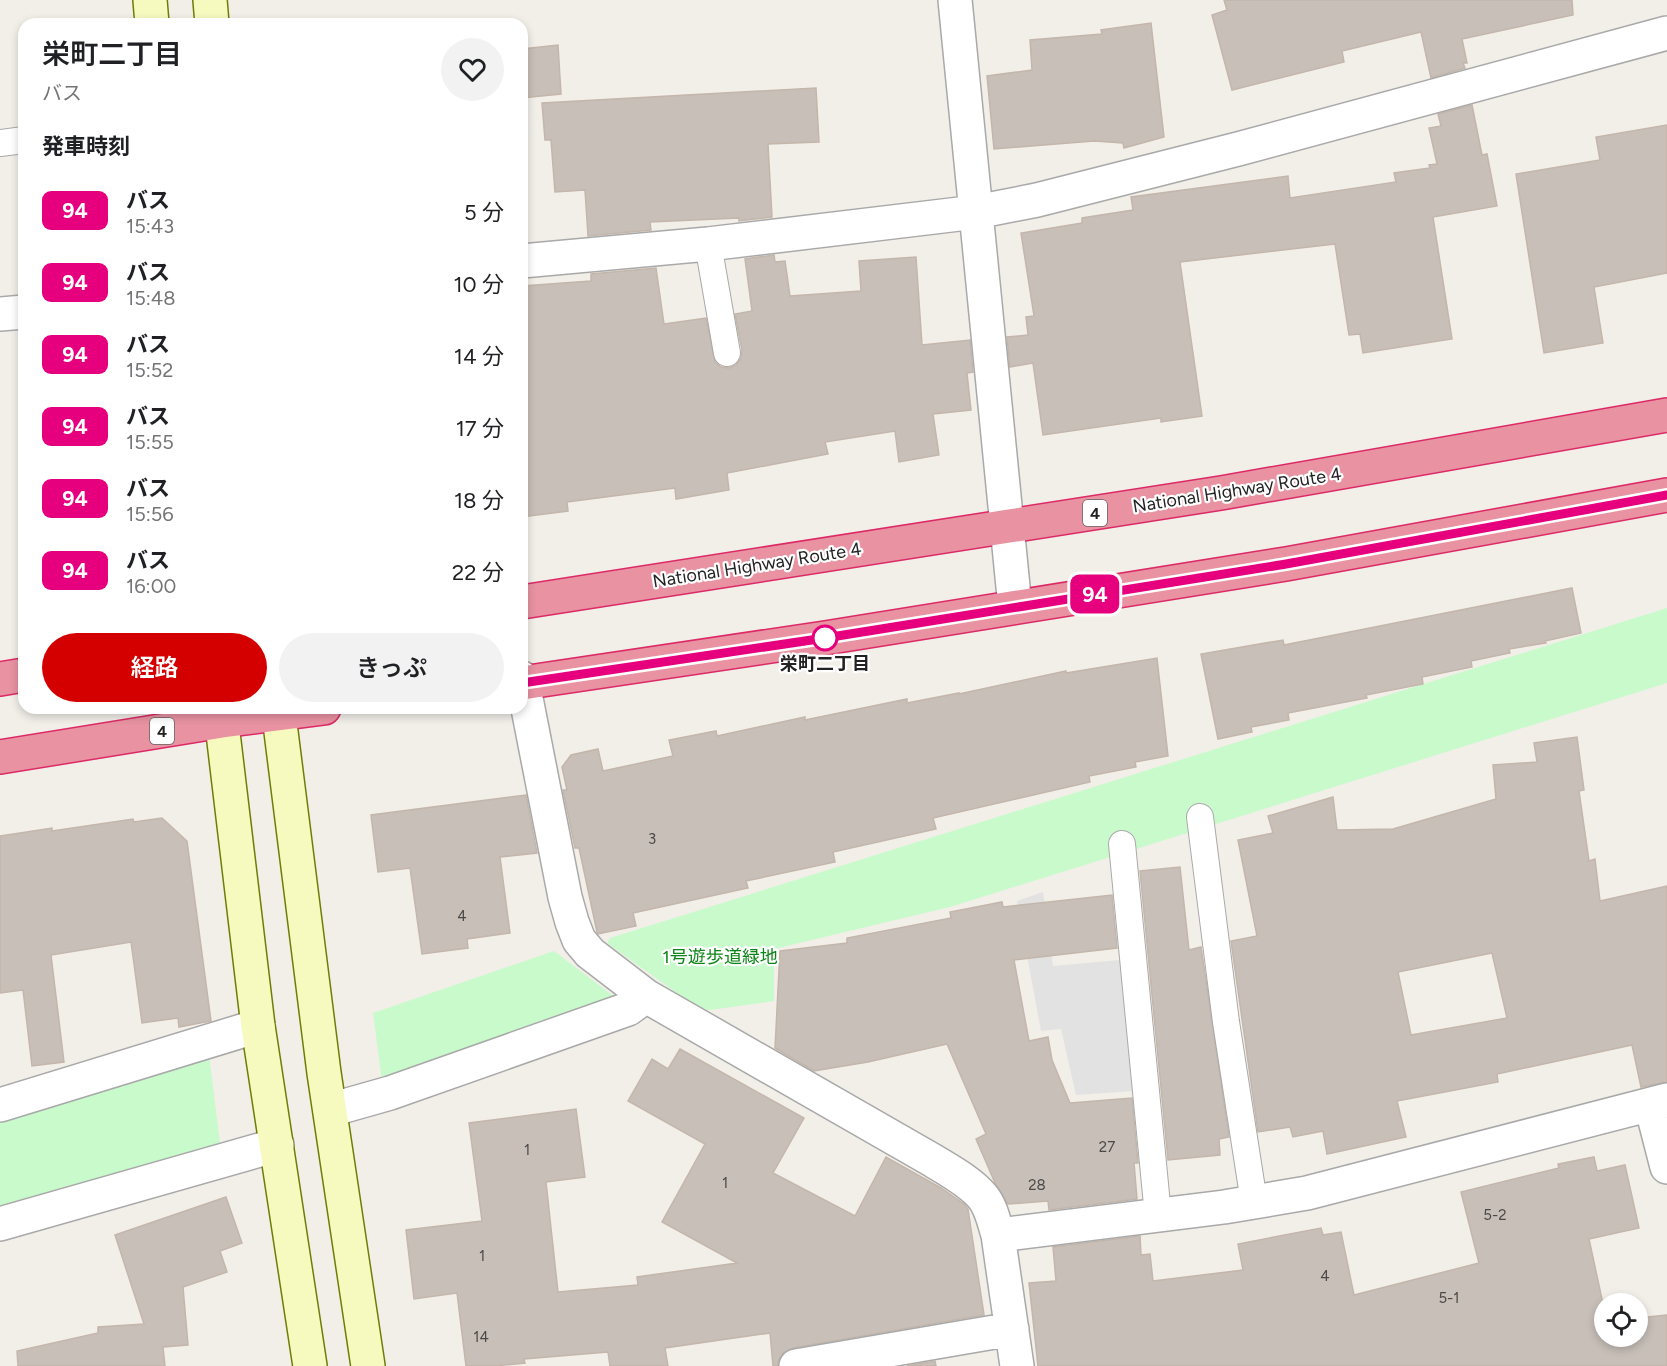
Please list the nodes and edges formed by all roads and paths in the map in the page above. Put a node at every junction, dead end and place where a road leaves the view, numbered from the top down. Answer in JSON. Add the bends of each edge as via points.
{"nodes":[{"id":1,"x":150,"y":0,"type":"edge"},
{"id":2,"x":210,"y":0,"type":"edge"},
{"id":3,"x":955,"y":0,"type":"edge"},
{"id":4,"x":152,"y":18,"type":"edge"},
{"id":5,"x":212,"y":18,"type":"edge"},
{"id":6,"x":1667,"y":33,"type":"edge"},
{"id":7,"x":18,"y":141,"type":"edge"},
{"id":8,"x":0,"y":143,"type":"edge"},
{"id":9,"x":976,"y":212,"type":"junction"},
{"id":10,"x":708,"y":243,"type":"junction"},
{"id":11,"x":528,"y":260,"type":"edge"},
{"id":12,"x":18,"y":312,"type":"edge"},
{"id":13,"x":0,"y":314,"type":"edge"},
{"id":14,"x":727,"y":353,"type":"dead end"},
{"id":15,"x":1667,"y":415,"type":"edge"},
{"id":16,"x":1667,"y":495,"type":"edge"},
{"id":17,"x":1007,"y":527,"type":"junction"},
{"id":18,"x":528,"y":601,"type":"edge"},
{"id":19,"x":1014,"y":607,"type":"junction"},
{"id":20,"x":18,"y":676,"type":"edge"},
{"id":21,"x":0,"y":679,"type":"edge"},
{"id":22,"x":528,"y":682,"type":"edge"},
{"id":23,"x":528,"y":713,"type":"edge"},
{"id":24,"x":221,"y":714,"type":"edge"},
{"id":25,"x":278,"y":714,"type":"edge"},
{"id":26,"x":0,"y":757,"type":"edge"},
{"id":27,"x":1200,"y":817,"type":"dead end"},
{"id":28,"x":1122,"y":844,"type":"dead end"},
{"id":29,"x":646,"y":996,"type":"junction"},
{"id":30,"x":258,"y":1026,"type":"junction"},
{"id":31,"x":1659,"y":1103,"type":"edge"},
{"id":32,"x":0,"y":1105,"type":"edge"},
{"id":33,"x":330,"y":1110,"type":"junction"},
{"id":34,"x":277,"y":1145,"type":"junction"},
{"id":35,"x":1667,"y":1167,"type":"edge"},
{"id":36,"x":1254,"y":1202,"type":"junction"},
{"id":37,"x":1158,"y":1215,"type":"junction"},
{"id":38,"x":0,"y":1224,"type":"edge"},
{"id":39,"x":998,"y":1235,"type":"junction"},
{"id":40,"x":1012,"y":1329,"type":"junction"},
{"id":41,"x":310,"y":1366,"type":"edge"},
{"id":42,"x":368,"y":1366,"type":"edge"},
{"id":43,"x":796,"y":1366,"type":"edge"},
{"id":44,"x":1017,"y":1366,"type":"edge"}],
"edges":[{"from":1,"to":4,"type":"street"},
{"from":2,"to":5,"type":"street"},
{"from":3,"to":9,"type":"street"},
{"from":6,"to":9,"type":"street","via":[[1238,149]]},
{"from":7,"to":8,"type":"lane"},
{"from":9,"to":10,"type":"street"},
{"from":9,"to":17,"type":"street"},
{"from":10,"to":11,"type":"street"},
{"from":10,"to":14,"type":"lane"},
{"from":12,"to":13,"type":"street"},
{"from":15,"to":17,"type":"highway","name":"National Highway Route 4","number":"4"},
{"from":16,"to":19,"type":"highway","via":[[1286,564]]},
{"from":17,"to":18,"type":"highway","name":"National Highway Route 4","number":"4"},
{"from":17,"to":19,"type":"street"},
{"from":19,"to":22,"type":"highway"},
{"from":20,"to":21,"type":"highway"},
{"from":23,"to":29,"type":"street","via":[[565,897],[579,940]]},
{"from":24,"to":26,"type":"highway","number":"4"},
{"from":24,"to":30,"type":"street"},
{"from":25,"to":33,"type":"street"},
{"from":27,"to":36,"type":"lane"},
{"from":28,"to":37,"type":"lane"},
{"from":29,"to":33,"type":"street","via":[[628,1009],[390,1093]]},
{"from":29,"to":39,"type":"street","via":[[962,1179],[982,1196]]},
{"from":30,"to":32,"type":"street"},
{"from":30,"to":34,"type":"street"},
{"from":31,"to":35,"type":"street"},
{"from":31,"to":36,"type":"street","via":[[1307,1193]]},
{"from":33,"to":42,"type":"street"},
{"from":34,"to":38,"type":"street"},
{"from":34,"to":41,"type":"street"},
{"from":36,"to":37,"type":"street"},
{"from":37,"to":39,"type":"street"},
{"from":39,"to":40,"type":"street"},
{"from":40,"to":43,"type":"street"},
{"from":40,"to":44,"type":"street"}]}
